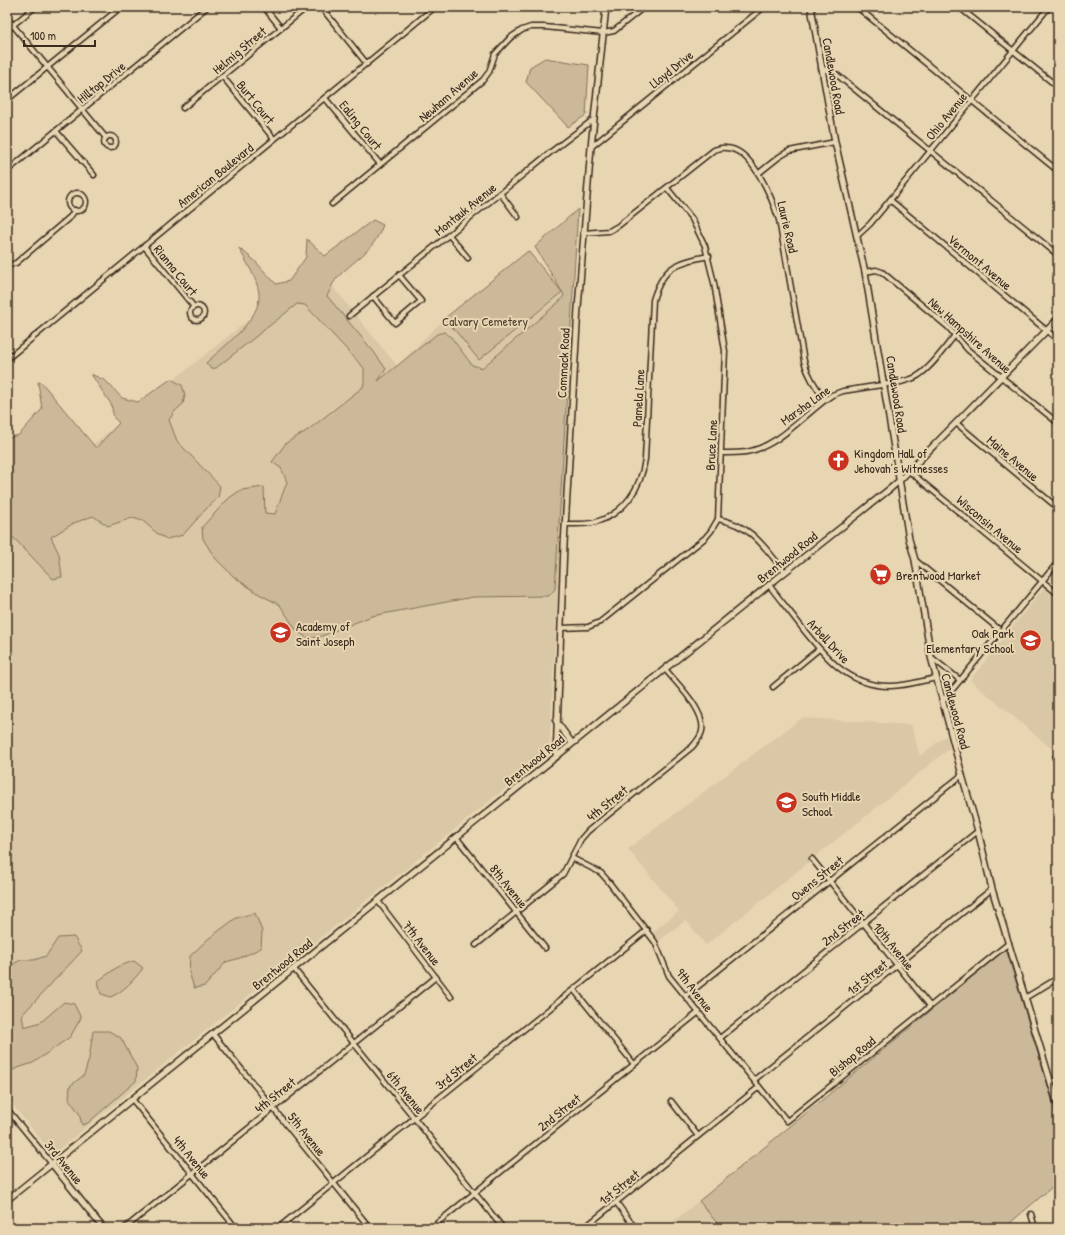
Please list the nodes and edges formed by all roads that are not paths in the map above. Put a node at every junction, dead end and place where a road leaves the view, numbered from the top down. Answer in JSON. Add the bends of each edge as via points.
{"nodes":[{"id":1,"x":35,"y":7,"type":"edge"},
{"id":2,"x":121,"y":7,"type":"edge"},
{"id":3,"x":207,"y":7,"type":"edge"},
{"id":4,"x":264,"y":7,"type":"edge"},
{"id":5,"x":307,"y":7,"type":"edge"},
{"id":6,"x":321,"y":7,"type":"edge"},
{"id":7,"x":436,"y":7,"type":"edge"},
{"id":8,"x":606,"y":7,"type":"edge"},
{"id":9,"x":644,"y":7,"type":"edge"},
{"id":10,"x":764,"y":7,"type":"edge"},
{"id":11,"x":811,"y":7,"type":"edge"},
{"id":12,"x":857,"y":7,"type":"edge"},
{"id":13,"x":959,"y":7,"type":"edge"},
{"id":14,"x":1049,"y":7,"type":"edge"},
{"id":15,"x":7,"y":18,"type":"edge"},
{"id":16,"x":13,"y":25,"type":"junction"},
{"id":17,"x":281,"y":28,"type":"junction"},
{"id":18,"x":7,"y":30,"type":"edge"},
{"id":19,"x":604,"y":33,"type":"junction"},
{"id":20,"x":1013,"y":51,"type":"junction"},
{"id":21,"x":367,"y":64,"type":"junction"},
{"id":22,"x":47,"y":67,"type":"junction"},
{"id":23,"x":821,"y":68,"type":"junction"},
{"id":24,"x":223,"y":77,"type":"junction"},
{"id":25,"x":1058,"y":87,"type":"edge"},
{"id":26,"x":325,"y":98,"type":"junction"},
{"id":27,"x":7,"y":100,"type":"edge"},
{"id":28,"x":972,"y":101,"type":"junction"},
{"id":29,"x":183,"y":108,"type":"dead end"},
{"id":30,"x":82,"y":110,"type":"junction"},
{"id":31,"x":594,"y":119,"type":"junction"},
{"id":32,"x":56,"y":131,"type":"junction"},
{"id":33,"x":106,"y":138,"type":"dead end"},
{"id":34,"x":274,"y":139,"type":"junction"},
{"id":35,"x":835,"y":142,"type":"junction"},
{"id":36,"x":591,"y":147,"type":"junction"},
{"id":37,"x":931,"y":150,"type":"junction"},
{"id":38,"x":380,"y":164,"type":"junction"},
{"id":39,"x":7,"y":171,"type":"edge"},
{"id":40,"x":1058,"y":171,"type":"edge"},
{"id":41,"x":759,"y":173,"type":"junction"},
{"id":42,"x":94,"y":175,"type":"dead end"},
{"id":43,"x":667,"y":188,"type":"junction"},
{"id":44,"x":500,"y":193,"type":"junction"},
{"id":45,"x":890,"y":200,"type":"junction"},
{"id":46,"x":332,"y":204,"type":"dead end"},
{"id":47,"x":75,"y":210,"type":"junction"},
{"id":48,"x":518,"y":217,"type":"dead end"},
{"id":49,"x":583,"y":233,"type":"junction"},
{"id":50,"x":449,"y":235,"type":"junction"},
{"id":51,"x":857,"y":236,"type":"junction"},
{"id":52,"x":144,"y":246,"type":"junction"},
{"id":53,"x":1058,"y":255,"type":"edge"},
{"id":54,"x":709,"y":256,"type":"junction"},
{"id":55,"x":468,"y":258,"type":"dead end"},
{"id":56,"x":8,"y":267,"type":"edge"},
{"id":57,"x":865,"y":272,"type":"junction"},
{"id":58,"x":399,"y":275,"type":"junction"},
{"id":59,"x":373,"y":296,"type":"junction"},
{"id":60,"x":194,"y":307,"type":"dead end"},
{"id":61,"x":349,"y":316,"type":"dead end"},
{"id":62,"x":1058,"y":318,"type":"edge"},
{"id":63,"x":1047,"y":330,"type":"junction"},
{"id":64,"x":956,"y":334,"type":"junction"},
{"id":65,"x":1058,"y":340,"type":"edge"},
{"id":66,"x":7,"y":359,"type":"edge"},
{"id":67,"x":1001,"y":376,"type":"junction"},
{"id":68,"x":884,"y":384,"type":"junction"},
{"id":69,"x":825,"y":400,"type":"junction"},
{"id":70,"x":956,"y":423,"type":"junction"},
{"id":71,"x":1058,"y":423,"type":"edge"},
{"id":72,"x":721,"y":453,"type":"junction"},
{"id":73,"x":909,"y":470,"type":"junction"},
{"id":74,"x":900,"y":480,"type":"junction"},
{"id":75,"x":1058,"y":508,"type":"edge"},
{"id":76,"x":718,"y":519,"type":"junction"},
{"id":77,"x":566,"y":524,"type":"junction"},
{"id":78,"x":914,"y":560,"type":"junction"},
{"id":79,"x":1058,"y":562,"type":"edge"},
{"id":80,"x":785,"y":572,"type":"junction"},
{"id":81,"x":1043,"y":581,"type":"junction"},
{"id":82,"x":769,"y":585,"type":"junction"},
{"id":83,"x":1058,"y":594,"type":"edge"},
{"id":84,"x":561,"y":628,"type":"junction"},
{"id":85,"x":1001,"y":631,"type":"junction"},
{"id":86,"x":819,"y":650,"type":"junction"},
{"id":87,"x":931,"y":657,"type":"junction"},
{"id":88,"x":665,"y":669,"type":"junction"},
{"id":89,"x":936,"y":678,"type":"junction"},
{"id":90,"x":960,"y":680,"type":"junction"},
{"id":91,"x":773,"y":687,"type":"dead end"},
{"id":92,"x":943,"y":701,"type":"junction"},
{"id":93,"x":556,"y":722,"type":"junction"},
{"id":94,"x":572,"y":743,"type":"junction"},
{"id":95,"x":556,"y":757,"type":"junction"},
{"id":96,"x":962,"y":775,"type":"junction"},
{"id":97,"x":978,"y":830,"type":"junction"},
{"id":98,"x":456,"y":837,"type":"junction"},
{"id":99,"x":572,"y":858,"type":"junction"},
{"id":100,"x":812,"y":860,"type":"dead end"},
{"id":101,"x":829,"y":881,"type":"junction"},
{"id":102,"x":992,"y":889,"type":"junction"},
{"id":103,"x":378,"y":901,"type":"junction"},
{"id":104,"x":516,"y":912,"type":"junction"},
{"id":105,"x":864,"y":923,"type":"junction"},
{"id":106,"x":647,"y":930,"type":"junction"},
{"id":107,"x":1009,"y":943,"type":"junction"},
{"id":108,"x":476,"y":945,"type":"dead end"},
{"id":109,"x":545,"y":948,"type":"dead end"},
{"id":110,"x":897,"y":965,"type":"junction"},
{"id":111,"x":294,"y":969,"type":"junction"},
{"id":112,"x":436,"y":977,"type":"junction"},
{"id":113,"x":1058,"y":979,"type":"edge"},
{"id":114,"x":574,"y":990,"type":"junction"},
{"id":115,"x":686,"y":996,"type":"junction"},
{"id":116,"x":451,"y":997,"type":"dead end"},
{"id":117,"x":1026,"y":998,"type":"junction"},
{"id":118,"x":930,"y":1006,"type":"junction"},
{"id":119,"x":699,"y":1012,"type":"junction"},
{"id":120,"x":213,"y":1034,"type":"junction"},
{"id":121,"x":720,"y":1038,"type":"junction"},
{"id":122,"x":354,"y":1044,"type":"junction"},
{"id":123,"x":634,"y":1064,"type":"junction"},
{"id":124,"x":754,"y":1080,"type":"junction"},
{"id":125,"x":759,"y":1087,"type":"junction"},
{"id":126,"x":132,"y":1099,"type":"junction"},
{"id":127,"x":671,"y":1101,"type":"dead end"},
{"id":128,"x":1058,"y":1106,"type":"edge"},
{"id":129,"x":7,"y":1109,"type":"edge"},
{"id":130,"x":274,"y":1109,"type":"junction"},
{"id":131,"x":414,"y":1118,"type":"junction"},
{"id":132,"x":787,"y":1121,"type":"joint"},
{"id":133,"x":698,"y":1136,"type":"junction"},
{"id":134,"x":52,"y":1164,"type":"junction"},
{"id":135,"x":192,"y":1174,"type":"junction"},
{"id":136,"x":333,"y":1183,"type":"junction"},
{"id":137,"x":475,"y":1193,"type":"junction"},
{"id":138,"x":7,"y":1200,"type":"edge"},
{"id":139,"x":616,"y":1202,"type":"junction"},
{"id":140,"x":1031,"y":1214,"type":"dead end"},
{"id":141,"x":103,"y":1228,"type":"edge"},
{"id":142,"x":125,"y":1228,"type":"edge"},
{"id":143,"x":236,"y":1228,"type":"edge"},
{"id":144,"x":278,"y":1228,"type":"edge"},
{"id":145,"x":370,"y":1228,"type":"edge"},
{"id":146,"x":432,"y":1228,"type":"edge"},
{"id":147,"x":503,"y":1228,"type":"edge"},
{"id":148,"x":584,"y":1228,"type":"edge"},
{"id":149,"x":635,"y":1228,"type":"edge"},
{"id":150,"x":1035,"y":1228,"type":"edge"}],
"edges":[{"from":1,"to":16,"type":"street"},
{"from":2,"to":22,"type":"street"},
{"from":3,"to":30,"type":"street","name":"Hilltop Drive"},
{"from":4,"to":17,"type":"street"},
{"from":5,"to":17,"type":"street","name":"Helmig Street"},
{"from":6,"to":21,"type":"street"},
{"from":7,"to":21,"type":"street","name":"American Boulevard"},
{"from":8,"to":19,"type":"street","name":"Commack Road"},
{"from":9,"to":19,"type":"street","via":[[614,31]]},
{"from":10,"to":36,"type":"street","name":"Lloyd Drive"},
{"from":11,"to":23,"type":"street","name":"Candlewood Road"},
{"from":12,"to":28,"type":"street"},
{"from":13,"to":20,"type":"street"},
{"from":14,"to":20,"type":"street","name":"Ohio Avenue"},
{"from":15,"to":16,"type":"street"},
{"from":16,"to":18,"type":"street"},
{"from":16,"to":22,"type":"street"},
{"from":17,"to":24,"type":"street","name":"Helmig Street"},
{"from":19,"to":31,"type":"street","name":"Commack Road"},
{"from":19,"to":38,"type":"street","name":"Newham Avenue","via":[[545,27],[522,30],[495,54],[489,72],[483,80]]},
{"from":20,"to":25,"type":"street"},
{"from":20,"to":28,"type":"street","name":"Ohio Avenue"},
{"from":21,"to":26,"type":"street","name":"American Boulevard"},
{"from":22,"to":27,"type":"street"},
{"from":22,"to":30,"type":"street"},
{"from":23,"to":35,"type":"street","name":"Candlewood Road"},
{"from":23,"to":37,"type":"street","via":[[836,74]]},
{"from":24,"to":29,"type":"street","name":"Helmig Street"},
{"from":24,"to":34,"type":"street","name":"Burt Court"},
{"from":26,"to":34,"type":"street","name":"American Boulevard"},
{"from":26,"to":38,"type":"street","name":"Ealing Court"},
{"from":28,"to":37,"type":"street","name":"Ohio Avenue"},
{"from":28,"to":40,"type":"street"},
{"from":30,"to":32,"type":"street","name":"Hilltop Drive"},
{"from":30,"to":33,"type":"street"},
{"from":31,"to":36,"type":"street","name":"Commack Road"},
{"from":31,"to":44,"type":"street","name":"Montauk Avenue"},
{"from":32,"to":39,"type":"street","name":"Hilltop Drive"},
{"from":32,"to":42,"type":"street"},
{"from":34,"to":52,"type":"street","name":"American Boulevard"},
{"from":35,"to":41,"type":"street","via":[[789,151]]},
{"from":35,"to":51,"type":"street","name":"Candlewood Road"},
{"from":36,"to":49,"type":"street","name":"Commack Road"},
{"from":37,"to":45,"type":"street","name":"Ohio Avenue"},
{"from":37,"to":53,"type":"street"},
{"from":38,"to":46,"type":"street","name":"Newham Avenue"},
{"from":41,"to":43,"type":"street","name":"Laurie Road","via":[[738,151],[726,148],[714,150]]},
{"from":41,"to":69,"type":"street","name":"Laurie Road","via":[[779,220],[807,372]]},
{"from":43,"to":49,"type":"street","name":"Laurie Road","via":[[609,231]]},
{"from":43,"to":54,"type":"street","name":"Bruce Lane","via":[[692,219]]},
{"from":44,"to":48,"type":"street"},
{"from":44,"to":50,"type":"street","name":"Montauk Avenue"},
{"from":45,"to":51,"type":"street","name":"Ohio Avenue"},
{"from":45,"to":63,"type":"street","name":"Vermont Avenue"},
{"from":47,"to":47,"type":"street","via":[[84,208],[86,203],[82,194],[72,194],[69,198],[70,208]]},
{"from":47,"to":56,"type":"street","via":[[16,263]]},
{"from":49,"to":77,"type":"street","name":"Commack Road"},
{"from":50,"to":55,"type":"street"},
{"from":50,"to":58,"type":"street","name":"Montauk Avenue"},
{"from":51,"to":57,"type":"street","name":"Candlewood Road"},
{"from":52,"to":60,"type":"street","name":"Rianna Court"},
{"from":52,"to":66,"type":"street","name":"American Boulevard"},
{"from":54,"to":72,"type":"street","name":"Bruce Lane","via":[[725,351]]},
{"from":54,"to":77,"type":"street","name":"Pamela Lane","via":[[680,263],[671,269],[662,277],[652,300],[645,459],[644,472],[638,487],[621,508],[610,516],[597,522]]},
{"from":57,"to":64,"type":"street","name":"New Hampshire Avenue","via":[[882,272]]},
{"from":57,"to":68,"type":"street","name":"Candlewood Road"},
{"from":58,"to":59,"type":"street","name":"Montauk Avenue"},
{"from":58,"to":59,"type":"street","via":[[421,301],[395,323]]},
{"from":59,"to":61,"type":"street","name":"Montauk Avenue"},
{"from":62,"to":63,"type":"street","name":"Brentwood Road"},
{"from":63,"to":65,"type":"street","name":"Vermont Avenue"},
{"from":63,"to":67,"type":"street","name":"Brentwood Road"},
{"from":64,"to":67,"type":"street","name":"New Hampshire Avenue","via":[[968,350]]},
{"from":64,"to":68,"type":"street","name":"Marsha Lane","via":[[919,376]]},
{"from":67,"to":70,"type":"street","name":"Brentwood Road"},
{"from":67,"to":71,"type":"street","name":"New Hampshire Avenue"},
{"from":68,"to":69,"type":"street","name":"Marsha Lane","via":[[843,391]]},
{"from":68,"to":74,"type":"street","name":"Candlewood Road"},
{"from":69,"to":72,"type":"street","name":"Marsha Lane","via":[[770,443],[745,452]]},
{"from":70,"to":73,"type":"street","name":"Brentwood Road"},
{"from":70,"to":75,"type":"street","name":"Maine Avenue"},
{"from":72,"to":76,"type":"street","name":"Bruce Lane"},
{"from":73,"to":74,"type":"street","name":"Brentwood Road"},
{"from":73,"to":81,"type":"street","name":"Wisconsin Avenue"},
{"from":74,"to":78,"type":"street","name":"Candlewood Road"},
{"from":74,"to":80,"type":"street","name":"Brentwood Road"},
{"from":76,"to":80,"type":"street","via":[[738,524],[749,531]]},
{"from":76,"to":84,"type":"street","via":[[705,538],[600,622],[588,627]]},
{"from":77,"to":84,"type":"street","name":"Commack Road"},
{"from":78,"to":85,"type":"street"},
{"from":78,"to":87,"type":"street","name":"Candlewood Road"},
{"from":79,"to":81,"type":"street"},
{"from":80,"to":82,"type":"street","name":"Brentwood Road"},
{"from":81,"to":83,"type":"street","name":"Wisconsin Avenue"},
{"from":81,"to":85,"type":"street"},
{"from":82,"to":86,"type":"street","name":"Arbell Drive"},
{"from":82,"to":88,"type":"street","name":"Brentwood Road"},
{"from":84,"to":93,"type":"street","name":"Commack Road"},
{"from":85,"to":90,"type":"street"},
{"from":86,"to":89,"type":"street","name":"Arbell Drive","via":[[844,672],[876,685],[902,685]]},
{"from":86,"to":91,"type":"street"},
{"from":87,"to":89,"type":"street","name":"Candlewood Road"},
{"from":87,"to":90,"type":"street"},
{"from":88,"to":94,"type":"street","name":"Brentwood Road"},
{"from":88,"to":99,"type":"street","name":"4th Street","via":[[701,715],[702,732],[692,747],[588,831]]},
{"from":89,"to":92,"type":"street","name":"Candlewood Road"},
{"from":90,"to":92,"type":"street"},
{"from":92,"to":96,"type":"street","name":"Candlewood Road"},
{"from":93,"to":94,"type":"street"},
{"from":93,"to":95,"type":"street","name":"Commack Road"},
{"from":94,"to":95,"type":"street","name":"Brentwood Road"},
{"from":95,"to":98,"type":"street","name":"Brentwood Road"},
{"from":96,"to":97,"type":"street","name":"Candlewood Road"},
{"from":96,"to":101,"type":"street","name":"Owens Street"},
{"from":97,"to":102,"type":"street","name":"Candlewood Road"},
{"from":97,"to":105,"type":"street","name":"2nd Street"},
{"from":98,"to":103,"type":"street","name":"Brentwood Road"},
{"from":98,"to":104,"type":"street","name":"8th Avenue"},
{"from":99,"to":104,"type":"street","name":"4th Street","via":[[563,874]]},
{"from":99,"to":106,"type":"street","name":"9th Avenue","via":[[601,873]]},
{"from":100,"to":101,"type":"street","name":"10th Avenue"},
{"from":101,"to":105,"type":"street","name":"10th Avenue"},
{"from":101,"to":115,"type":"street","name":"Owens Street"},
{"from":102,"to":107,"type":"street","name":"Candlewood Road"},
{"from":102,"to":110,"type":"street","name":"1st Street"},
{"from":103,"to":111,"type":"street","name":"Brentwood Road"},
{"from":103,"to":112,"type":"street","name":"7th Avenue"},
{"from":104,"to":108,"type":"street","name":"4th Street"},
{"from":104,"to":109,"type":"street","name":"8th Avenue"},
{"from":105,"to":110,"type":"street","name":"10th Avenue"},
{"from":105,"to":121,"type":"street","name":"2nd Street"},
{"from":106,"to":114,"type":"street","name":"3rd Street"},
{"from":106,"to":115,"type":"street","name":"9th Avenue","via":[[658,946],[670,976]]},
{"from":107,"to":117,"type":"street","name":"Candlewood Road"},
{"from":107,"to":118,"type":"street","name":"Bishop Road"},
{"from":110,"to":118,"type":"street","name":"10th Avenue"},
{"from":110,"to":124,"type":"street","name":"1st Street"},
{"from":111,"to":120,"type":"street","name":"Brentwood Road"},
{"from":111,"to":122,"type":"street","name":"6th Avenue"},
{"from":112,"to":116,"type":"street","name":"7th Avenue"},
{"from":112,"to":122,"type":"street","name":"4th Street"},
{"from":113,"to":117,"type":"street"},
{"from":114,"to":123,"type":"street"},
{"from":114,"to":131,"type":"street","name":"3rd Street"},
{"from":115,"to":119,"type":"street","name":"9th Avenue"},
{"from":117,"to":128,"type":"street","name":"Candlewood Road"},
{"from":118,"to":132,"type":"street","name":"Bishop Road"},
{"from":119,"to":121,"type":"street","name":"9th Avenue"},
{"from":119,"to":123,"type":"street","name":"2nd Street"},
{"from":120,"to":126,"type":"street","name":"Brentwood Road"},
{"from":120,"to":130,"type":"street","name":"5th Avenue"},
{"from":121,"to":124,"type":"street","name":"9th Avenue"},
{"from":122,"to":130,"type":"street","name":"4th Street"},
{"from":122,"to":131,"type":"street","name":"6th Avenue"},
{"from":123,"to":137,"type":"street","name":"2nd Street"},
{"from":124,"to":125,"type":"street","name":"9th Avenue"},
{"from":125,"to":132,"type":"street","name":"9th Avenue"},
{"from":125,"to":133,"type":"street","name":"1st Street"},
{"from":126,"to":134,"type":"street","name":"Brentwood Road"},
{"from":126,"to":135,"type":"street","name":"4th Avenue"},
{"from":127,"to":133,"type":"street"},
{"from":129,"to":134,"type":"street","name":"3rd Avenue"},
{"from":130,"to":135,"type":"street","name":"4th Street"},
{"from":130,"to":136,"type":"street","name":"5th Avenue"},
{"from":131,"to":136,"type":"street","name":"3rd Street"},
{"from":131,"to":137,"type":"street","name":"6th Avenue"},
{"from":133,"to":139,"type":"street","name":"1st Street"},
{"from":134,"to":138,"type":"street","name":"Brentwood Road"},
{"from":134,"to":141,"type":"street","name":"3rd Avenue"},
{"from":135,"to":142,"type":"street","name":"4th Street"},
{"from":135,"to":143,"type":"street","name":"4th Avenue"},
{"from":136,"to":144,"type":"street","name":"3rd Street"},
{"from":136,"to":145,"type":"street","name":"5th Avenue"},
{"from":137,"to":146,"type":"street","name":"2nd Street"},
{"from":137,"to":147,"type":"street","name":"6th Avenue"},
{"from":139,"to":148,"type":"street","name":"1st Street"},
{"from":139,"to":149,"type":"street"},
{"from":140,"to":150,"type":"street"}]}
